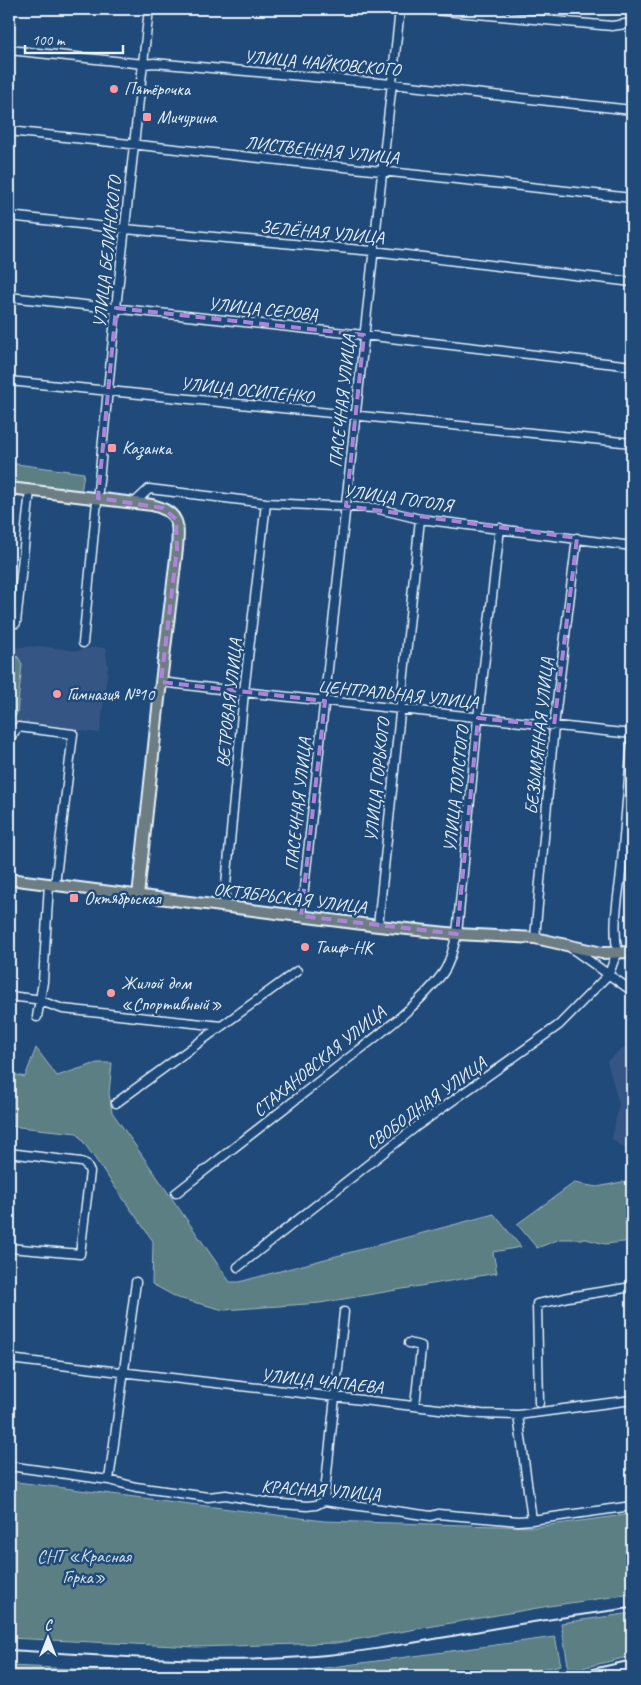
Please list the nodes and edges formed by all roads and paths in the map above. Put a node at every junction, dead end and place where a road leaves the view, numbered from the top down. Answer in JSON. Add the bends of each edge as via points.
{"nodes":[{"id":1,"x":149,"y":9,"type":"edge"},
{"id":2,"x":400,"y":9,"type":"edge"},
{"id":3,"x":422,"y":9,"type":"edge"},
{"id":4,"x":632,"y":23,"type":"edge"},
{"id":5,"x":9,"y":50,"type":"edge"},
{"id":6,"x":144,"y":64,"type":"junction"},
{"id":7,"x":392,"y":84,"type":"junction"},
{"id":8,"x":632,"y":110,"type":"edge"},
{"id":9,"x":9,"y":131,"type":"edge"},
{"id":10,"x":134,"y":144,"type":"junction"},
{"id":11,"x":382,"y":172,"type":"junction"},
{"id":12,"x":632,"y":198,"type":"edge"},
{"id":13,"x":9,"y":216,"type":"edge"},
{"id":14,"x":125,"y":229,"type":"junction"},
{"id":15,"x":374,"y":251,"type":"junction"},
{"id":16,"x":632,"y":282,"type":"edge"},
{"id":17,"x":9,"y":297,"type":"edge"},
{"id":18,"x":116,"y":308,"type":"junction"},
{"id":19,"x":364,"y":335,"type":"junction"},
{"id":20,"x":632,"y":366,"type":"edge"},
{"id":21,"x":9,"y":381,"type":"edge"},
{"id":22,"x":108,"y":391,"type":"junction"},
{"id":23,"x":356,"y":415,"type":"junction"},
{"id":24,"x":632,"y":443,"type":"edge"},
{"id":25,"x":9,"y":488,"type":"edge"},
{"id":26,"x":30,"y":490,"type":"junction"},
{"id":27,"x":98,"y":498,"type":"junction"},
{"id":28,"x":134,"y":503,"type":"junction"},
{"id":29,"x":266,"y":503,"type":"junction"},
{"id":30,"x":346,"y":506,"type":"junction"},
{"id":31,"x":420,"y":519,"type":"junction"},
{"id":32,"x":500,"y":528,"type":"junction"},
{"id":33,"x":577,"y":538,"type":"junction"},
{"id":34,"x":632,"y":546,"type":"edge"},
{"id":35,"x":16,"y":623,"type":"dead end"},
{"id":36,"x":83,"y":643,"type":"dead end"},
{"id":37,"x":161,"y":682,"type":"junction"},
{"id":38,"x":244,"y":692,"type":"junction"},
{"id":39,"x":324,"y":701,"type":"junction"},
{"id":40,"x":399,"y":709,"type":"junction"},
{"id":41,"x":478,"y":718,"type":"junction"},
{"id":42,"x":554,"y":726,"type":"junction"},
{"id":43,"x":632,"y":734,"type":"edge"},
{"id":44,"x":9,"y":739,"type":"edge"},
{"id":45,"x":632,"y":742,"type":"edge"},
{"id":46,"x":9,"y":879,"type":"edge"},
{"id":47,"x":52,"y":885,"type":"junction"},
{"id":48,"x":138,"y":896,"type":"junction"},
{"id":49,"x":224,"y":906,"type":"junction"},
{"id":50,"x":301,"y":916,"type":"junction"},
{"id":51,"x":378,"y":926,"type":"junction"},
{"id":52,"x":457,"y":934,"type":"junction"},
{"id":53,"x":535,"y":938,"type":"junction"},
{"id":54,"x":567,"y":945,"type":"junction"},
{"id":55,"x":632,"y":952,"type":"edge"},
{"id":56,"x":618,"y":954,"type":"junction"},
{"id":57,"x":297,"y":971,"type":"dead end"},
{"id":58,"x":609,"y":974,"type":"junction"},
{"id":59,"x":632,"y":991,"type":"edge"},
{"id":60,"x":9,"y":996,"type":"edge"},
{"id":61,"x":40,"y":1001,"type":"junction"},
{"id":62,"x":37,"y":1017,"type":"dead end"},
{"id":63,"x":222,"y":1026,"type":"junction"},
{"id":64,"x":116,"y":1103,"type":"dead end"},
{"id":65,"x":9,"y":1153,"type":"edge"},
{"id":66,"x":176,"y":1193,"type":"dead end"},
{"id":67,"x":9,"y":1248,"type":"edge"},
{"id":68,"x":238,"y":1267,"type":"dead end"},
{"id":69,"x":136,"y":1282,"type":"dead end"},
{"id":70,"x":632,"y":1287,"type":"edge"},
{"id":71,"x":344,"y":1312,"type":"dead end"},
{"id":72,"x":409,"y":1343,"type":"dead end"},
{"id":73,"x":9,"y":1359,"type":"edge"},
{"id":74,"x":123,"y":1373,"type":"junction"},
{"id":75,"x":334,"y":1397,"type":"junction"},
{"id":76,"x":632,"y":1400,"type":"edge"},
{"id":77,"x":539,"y":1403,"type":"dead end"},
{"id":78,"x":416,"y":1406,"type":"junction"},
{"id":79,"x":518,"y":1415,"type":"junction"},
{"id":80,"x":9,"y":1466,"type":"edge"},
{"id":81,"x":109,"y":1480,"type":"junction"},
{"id":82,"x":324,"y":1502,"type":"junction"},
{"id":83,"x":632,"y":1506,"type":"edge"},
{"id":84,"x":532,"y":1520,"type":"junction"}],
"edges":[{"from":1,"to":6,"type":"street","name":"УЛИЦА БЕЛИНСКОГО"},
{"from":2,"to":7,"type":"street","name":"ПАСЕЧНАЯ УЛИЦА"},
{"from":3,"to":4,"type":"street","via":[[612,26]]},
{"from":5,"to":6,"type":"street","name":"УЛИЦА ЧАЙКОВСКОГО"},
{"from":6,"to":7,"type":"street","name":"УЛИЦА ЧАЙКОВСКОГО"},
{"from":6,"to":10,"type":"street","name":"УЛИЦА БЕЛИНСКОГО"},
{"from":7,"to":8,"type":"street","name":"УЛИЦА ЧАЙКОВСКОГО"},
{"from":7,"to":11,"type":"street","name":"ПАСЕЧНАЯ УЛИЦА"},
{"from":9,"to":10,"type":"street","name":"ЛИСТВЕННАЯ УЛИЦА"},
{"from":10,"to":11,"type":"street","name":"ЛИСТВЕННАЯ УЛИЦА"},
{"from":10,"to":14,"type":"street","name":"УЛИЦА БЕЛИНСКОГО"},
{"from":11,"to":12,"type":"street","name":"ЛИСТВЕННАЯ УЛИЦА"},
{"from":11,"to":15,"type":"street","name":"ПАСЕЧНАЯ УЛИЦА"},
{"from":13,"to":14,"type":"street","name":"ЗЕЛЁНАЯ УЛИЦА"},
{"from":14,"to":15,"type":"street","name":"ЗЕЛЁНАЯ УЛИЦА"},
{"from":14,"to":18,"type":"street","name":"УЛИЦА БЕЛИНСКОГО"},
{"from":15,"to":16,"type":"street","name":"ЗЕЛЁНАЯ УЛИЦА"},
{"from":15,"to":19,"type":"street","name":"ПАСЕЧНАЯ УЛИЦА"},
{"from":17,"to":18,"type":"street","name":"УЛИЦА СЕРОВА"},
{"from":18,"to":19,"type":"street","name":"УЛИЦА СЕРОВА"},
{"from":18,"to":22,"type":"street","name":"УЛИЦА БЕЛИНСКОГО"},
{"from":19,"to":20,"type":"street","name":"УЛИЦА СЕРОВА"},
{"from":19,"to":23,"type":"street","name":"ПАСЕЧНАЯ УЛИЦА"},
{"from":21,"to":22,"type":"street","name":"УЛИЦА ОСИПЕНКО"},
{"from":22,"to":23,"type":"street","name":"УЛИЦА ОСИПЕНКО"},
{"from":22,"to":27,"type":"street","name":"УЛИЦА БЕЛИНСКОГО"},
{"from":23,"to":24,"type":"street","name":"УЛИЦА ОСИПЕНКО"},
{"from":23,"to":30,"type":"street","name":"ПАСЕЧНАЯ УЛИЦА"},
{"from":25,"to":26,"type":"main road"},
{"from":26,"to":27,"type":"main road"},
{"from":26,"to":35,"type":"street"},
{"from":27,"to":28,"type":"main road"},
{"from":27,"to":36,"type":"street","name":"УЛИЦА БЕЛИНСКОГО"},
{"from":28,"to":29,"type":"street","name":"УЛИЦА ГОГОЛЯ","via":[[149,489]]},
{"from":28,"to":37,"type":"main road","via":[[170,512],[176,519],[178,531]]},
{"from":29,"to":30,"type":"street","name":"УЛИЦА ГОГОЛЯ"},
{"from":29,"to":38,"type":"street","name":"ВЕТРОВАЯ УЛИЦА"},
{"from":30,"to":31,"type":"street","name":"УЛИЦА ГОГОЛЯ","via":[[374,508]]},
{"from":30,"to":39,"type":"street","name":"ПАСЕЧНАЯ УЛИЦА"},
{"from":31,"to":32,"type":"street","name":"УЛИЦА ГОГОЛЯ"},
{"from":31,"to":40,"type":"street","name":"УЛИЦА ГОРЬКОГО"},
{"from":32,"to":33,"type":"street","name":"УЛИЦА ГОГОЛЯ"},
{"from":32,"to":41,"type":"street","name":"УЛИЦА ТОЛСТОГО"},
{"from":33,"to":34,"type":"street","name":"УЛИЦА ГОГОЛЯ"},
{"from":33,"to":42,"type":"street","name":"БЕЗЫМЯННАЯ УЛИЦА"},
{"from":37,"to":38,"type":"street","name":"ЦЕНТРАЛЬНАЯ УЛИЦА"},
{"from":37,"to":48,"type":"main road"},
{"from":38,"to":39,"type":"street","name":"ЦЕНТРАЛЬНАЯ УЛИЦА"},
{"from":38,"to":49,"type":"street","name":"ВЕТРОВАЯ УЛИЦА"},
{"from":39,"to":40,"type":"street","name":"ЦЕНТРАЛЬНАЯ УЛИЦА"},
{"from":39,"to":50,"type":"street","name":"ПАСЕЧНАЯ УЛИЦА"},
{"from":40,"to":41,"type":"street","name":"ЦЕНТРАЛЬНАЯ УЛИЦА"},
{"from":40,"to":51,"type":"street","name":"УЛИЦА ГОРЬКОГО"},
{"from":41,"to":42,"type":"street","name":"ЦЕНТРАЛЬНАЯ УЛИЦА"},
{"from":41,"to":52,"type":"street","name":"УЛИЦА ТОЛСТОГО"},
{"from":42,"to":43,"type":"street","name":"ЦЕНТРАЛЬНАЯ УЛИЦА"},
{"from":42,"to":53,"type":"street","name":"БЕЗЫМЯННАЯ УЛИЦА"},
{"from":44,"to":47,"type":"street","via":[[18,727],[73,734]]},
{"from":45,"to":56,"type":"street","via":[[615,920]]},
{"from":46,"to":47,"type":"main road","name":"ОКТЯБРЬСКАЯ УЛИЦА"},
{"from":47,"to":48,"type":"main road","name":"ОКТЯБРЬСКАЯ УЛИЦА"},
{"from":47,"to":61,"type":"street"},
{"from":48,"to":49,"type":"main road","name":"ОКТЯБРЬСКАЯ УЛИЦА"},
{"from":49,"to":50,"type":"main road","name":"ОКТЯБРЬСКАЯ УЛИЦА"},
{"from":50,"to":51,"type":"main road","name":"ОКТЯБРЬСКАЯ УЛИЦА"},
{"from":51,"to":52,"type":"main road","name":"ОКТЯБРЬСКАЯ УЛИЦА"},
{"from":52,"to":53,"type":"main road","name":"ОКТЯБРЬСКАЯ УЛИЦА"},
{"from":52,"to":66,"type":"street","name":"СТАХАНОВСКАЯ УЛИЦА","via":[[444,972],[412,1005]]},
{"from":53,"to":54,"type":"main road","name":"ОКТЯБРЬСКАЯ УЛИЦА"},
{"from":54,"to":56,"type":"main road","name":"ОКТЯБРЬСКАЯ УЛИЦА","via":[[602,954]]},
{"from":54,"to":58,"type":"street","name":"ОКТЯБРЬСКАЯ УЛИЦА"},
{"from":55,"to":56,"type":"main road","name":"ОКТЯБРЬСКАЯ УЛИЦА"},
{"from":56,"to":58,"type":"street","name":"СВОБОДНАЯ УЛИЦА"},
{"from":57,"to":63,"type":"street"},
{"from":58,"to":59,"type":"street","name":"ОКТЯБРЬСКАЯ УЛИЦА"},
{"from":58,"to":68,"type":"street","name":"СВОБОДНАЯ УЛИЦА","via":[[559,1025],[416,1126]]},
{"from":60,"to":61,"type":"street"},
{"from":61,"to":62,"type":"street"},
{"from":61,"to":63,"type":"street","via":[[62,1009]]},
{"from":63,"to":64,"type":"street"},
{"from":65,"to":67,"type":"street","via":[[80,1162],[86,1164],[90,1172],[80,1254]]},
{"from":69,"to":74,"type":"street"},
{"from":70,"to":77,"type":"street","via":[[537,1304]]},
{"from":71,"to":75,"type":"street"},
{"from":72,"to":78,"type":"street","via":[[421,1346]]},
{"from":73,"to":74,"type":"street","name":"УЛИЦА ЧАПАЕВА"},
{"from":74,"to":75,"type":"street","name":"УЛИЦА ЧАПАЕВА"},
{"from":74,"to":81,"type":"street"},
{"from":75,"to":78,"type":"street","name":"УЛИЦА ЧАПАЕВА"},
{"from":75,"to":82,"type":"street"},
{"from":76,"to":79,"type":"street","name":"УЛИЦА ЧАПАЕВА"},
{"from":78,"to":79,"type":"street","name":"УЛИЦА ЧАПАЕВА"},
{"from":79,"to":84,"type":"street"},
{"from":80,"to":81,"type":"street","name":"КРАСНАЯ УЛИЦА"},
{"from":81,"to":82,"type":"street","name":"КРАСНАЯ УЛИЦА","via":[[208,1497],[226,1495],[307,1506]]},
{"from":82,"to":84,"type":"street","name":"КРАСНАЯ УЛИЦА","via":[[430,1516]]},
{"from":83,"to":84,"type":"street","name":"КРАСНАЯ УЛИЦА"}]}
